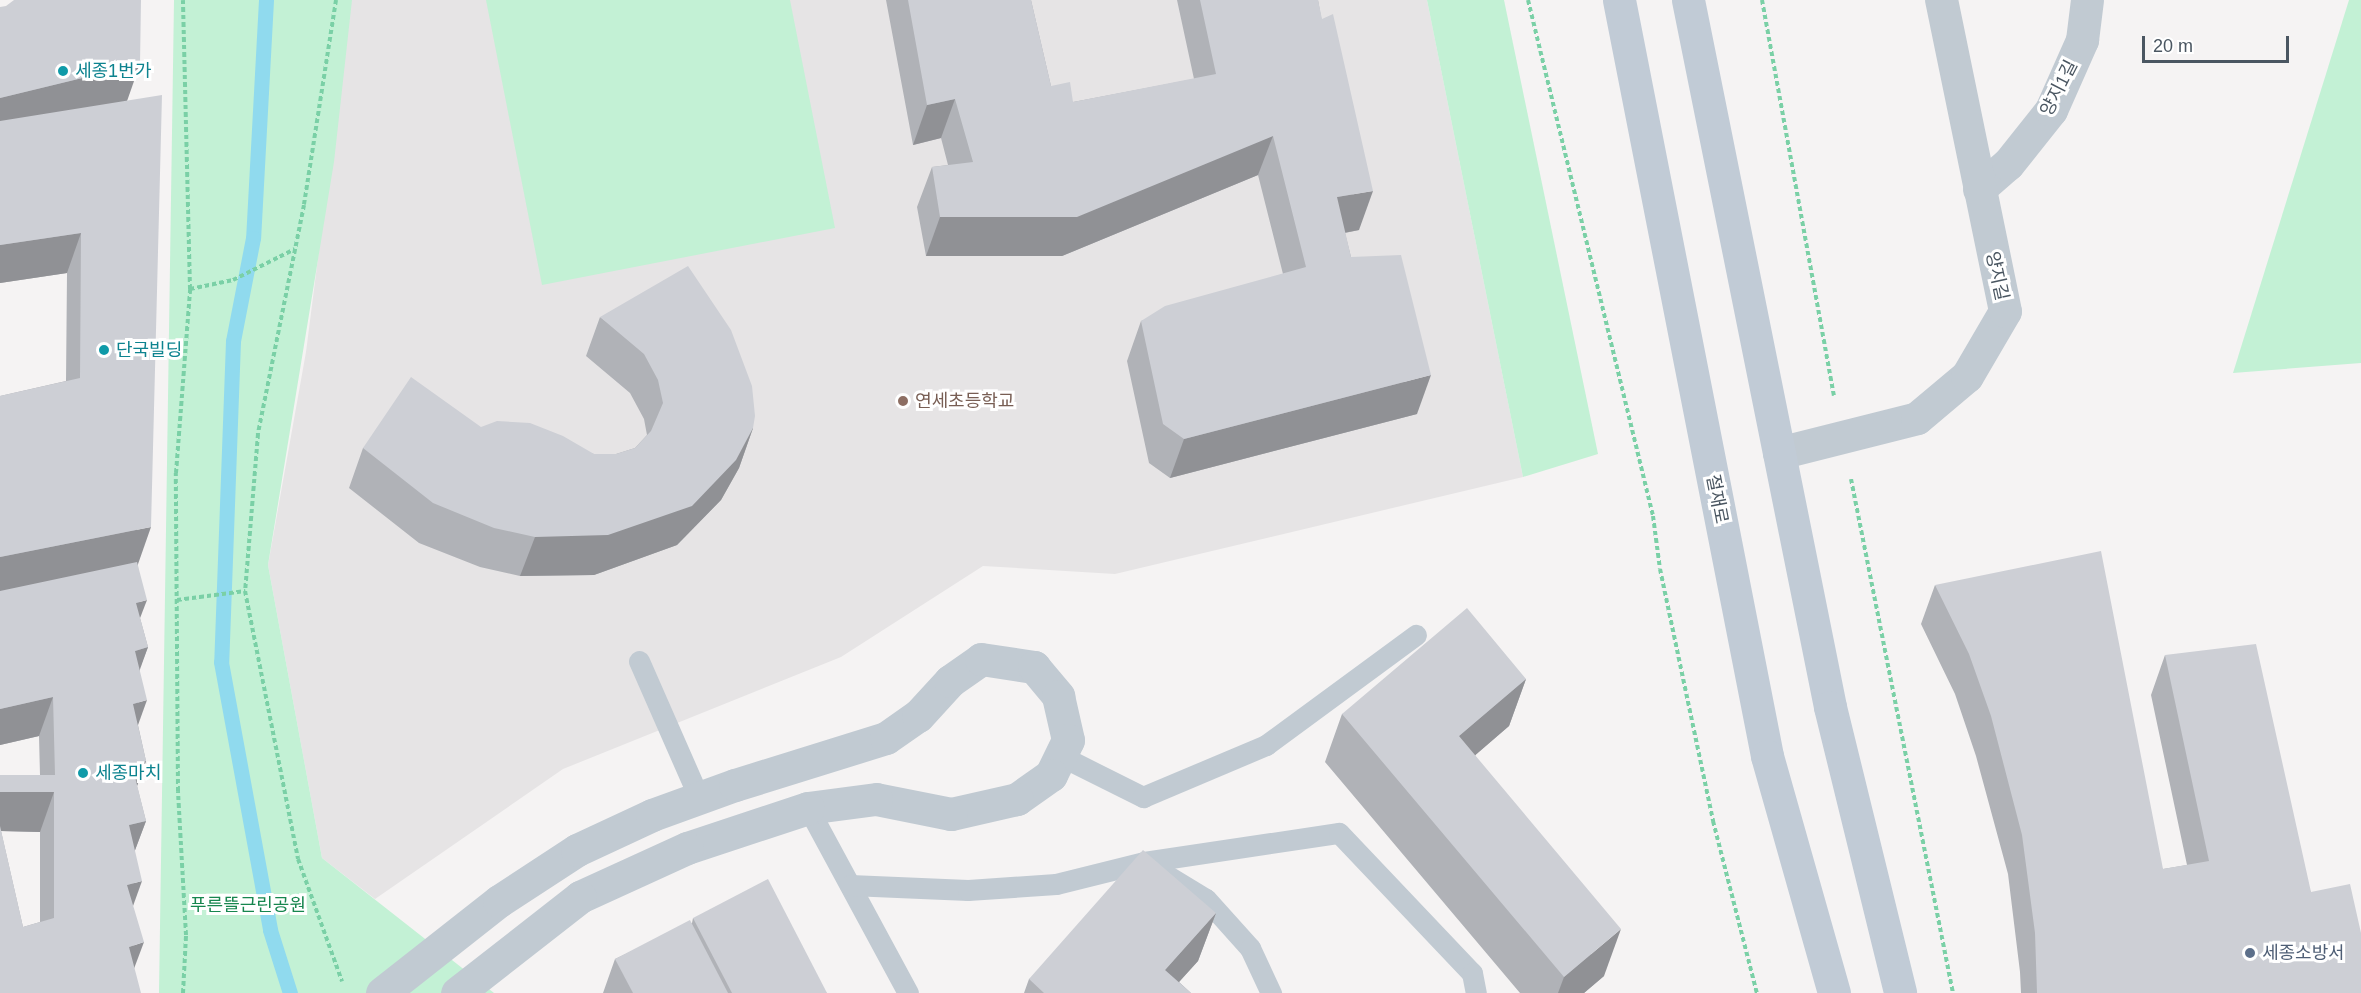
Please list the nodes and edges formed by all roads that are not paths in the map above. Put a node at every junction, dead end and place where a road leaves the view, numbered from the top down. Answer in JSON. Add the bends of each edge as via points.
{"nodes":[{"id":1,"x":1618,"y":0,"type":"edge"},
{"id":2,"x":1688,"y":0,"type":"edge"},
{"id":3,"x":1941,"y":0,"type":"edge"},
{"id":4,"x":2087,"y":0,"type":"edge"},
{"id":5,"x":1979,"y":189,"type":"junction"},
{"id":6,"x":1779,"y":453,"type":"junction"},
{"id":7,"x":1416,"y":635,"type":"dead end"},
{"id":8,"x":639,"y":661,"type":"dead end"},
{"id":9,"x":1061,"y":756,"type":"junction"},
{"id":10,"x":699,"y":798,"type":"junction"},
{"id":11,"x":808,"y":808,"type":"junction"},
{"id":12,"x":1144,"y":862,"type":"junction"},
{"id":13,"x":850,"y":885,"type":"junction"},
{"id":14,"x":382,"y":993,"type":"edge"},
{"id":15,"x":457,"y":993,"type":"edge"},
{"id":16,"x":908,"y":993,"type":"edge"},
{"id":17,"x":1271,"y":993,"type":"edge"},
{"id":18,"x":1476,"y":993,"type":"edge"},
{"id":19,"x":1834,"y":993,"type":"edge"},
{"id":20,"x":1900,"y":993,"type":"edge"}],
"edges":[{"from":1,"to":19,"type":"street","name":"절재로","via":[[1767,756]]},
{"from":2,"to":6,"type":"street"},
{"from":3,"to":5,"type":"street","name":"양지길"},
{"from":4,"to":5,"type":"street","name":"양지1길","via":[[2082,40],[2051,110],[2008,164]]},
{"from":5,"to":6,"type":"street","name":"양지길","via":[[2005,311],[1967,376],[1917,418]]},
{"from":6,"to":20,"type":"street","via":[[1830,707]]},
{"from":7,"to":9,"type":"lane","via":[[1266,746],[1143,797]]},
{"from":8,"to":10,"type":"lane"},
{"from":9,"to":10,"type":"street","via":[[1068,740],[1058,696],[1034,668],[981,659],[950,681],[918,716],[886,738]]},
{"from":9,"to":11,"type":"street","via":[[1051,775],[1017,799],[951,814],[876,799]]},
{"from":10,"to":14,"type":"street","via":[[577,850],[499,901]]},
{"from":11,"to":13,"type":"lane"},
{"from":11,"to":15,"type":"street","via":[[687,848],[580,897]]},
{"from":12,"to":13,"type":"lane","via":[[1045,884],[968,890]]},
{"from":12,"to":17,"type":"lane","via":[[1206,900],[1250,948]]},
{"from":12,"to":18,"type":"lane","via":[[1339,833],[1472,973]]},
{"from":13,"to":16,"type":"lane"}]}
